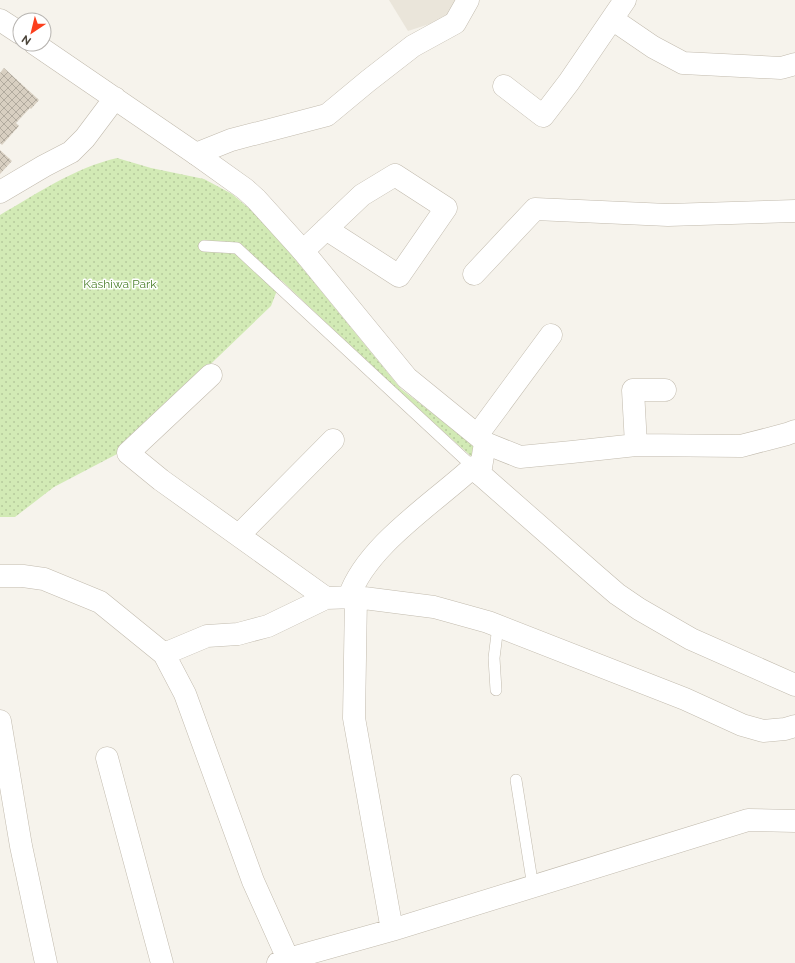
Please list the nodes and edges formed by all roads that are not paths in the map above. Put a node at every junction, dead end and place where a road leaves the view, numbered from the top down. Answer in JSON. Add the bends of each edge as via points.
{"nodes":[{"id":1,"x":468,"y":0,"type":"edge"},
{"id":2,"x":625,"y":0,"type":"edge"},
{"id":3,"x":612,"y":19,"type":"junction"},
{"id":4,"x":0,"y":20,"type":"edge"},
{"id":5,"x":12,"y":28,"type":"edge"},
{"id":6,"x":47,"y":52,"type":"edge"},
{"id":7,"x":795,"y":64,"type":"edge"},
{"id":8,"x":504,"y":86,"type":"dead end"},
{"id":9,"x":115,"y":98,"type":"junction"},
{"id":10,"x":196,"y":154,"type":"junction"},
{"id":11,"x":0,"y":192,"type":"edge"},
{"id":12,"x":795,"y":211,"type":"edge"},
{"id":13,"x":326,"y":229,"type":"junction"},
{"id":14,"x":204,"y":246,"type":"dead end"},
{"id":15,"x":303,"y":251,"type":"junction"},
{"id":16,"x":474,"y":274,"type":"dead end"},
{"id":17,"x":552,"y":335,"type":"dead end"},
{"id":18,"x":211,"y":375,"type":"dead end"},
{"id":19,"x":665,"y":390,"type":"dead end"},
{"id":20,"x":795,"y":431,"type":"edge"},
{"id":21,"x":481,"y":439,"type":"junction"},
{"id":22,"x":333,"y":440,"type":"dead end"},
{"id":23,"x":636,"y":445,"type":"junction"},
{"id":24,"x":476,"y":470,"type":"junction"},
{"id":25,"x":239,"y":536,"type":"junction"},
{"id":26,"x":0,"y":576,"type":"edge"},
{"id":27,"x":352,"y":597,"type":"junction"},
{"id":28,"x":326,"y":598,"type":"junction"},
{"id":29,"x":498,"y":626,"type":"junction"},
{"id":30,"x":164,"y":654,"type":"junction"},
{"id":31,"x":795,"y":685,"type":"edge"},
{"id":32,"x":496,"y":690,"type":"dead end"},
{"id":33,"x":0,"y":721,"type":"edge"},
{"id":34,"x":795,"y":726,"type":"edge"},
{"id":35,"x":107,"y":758,"type":"dead end"},
{"id":36,"x":516,"y":780,"type":"dead end"},
{"id":37,"x":795,"y":821,"type":"edge"},
{"id":38,"x":533,"y":886,"type":"junction"},
{"id":39,"x":392,"y":930,"type":"junction"},
{"id":40,"x":283,"y":961,"type":"edge"},
{"id":41,"x":46,"y":963,"type":"edge"},
{"id":42,"x":162,"y":963,"type":"edge"}],
"edges":[{"from":1,"to":10,"type":"street","via":[[455,23],[413,46],[327,115],[231,140]]},
{"from":2,"to":3,"type":"street"},
{"from":3,"to":7,"type":"street","via":[[652,47],[683,63],[780,68]]},
{"from":3,"to":8,"type":"street","via":[[543,116]]},
{"from":4,"to":5,"type":"street"},
{"from":6,"to":9,"type":"street"},
{"from":9,"to":10,"type":"street"},
{"from":9,"to":11,"type":"street","via":[[85,138],[71,152]]},
{"from":10,"to":15,"type":"street","via":[[245,189]]},
{"from":12,"to":16,"type":"street","via":[[668,215],[536,209]]},
{"from":13,"to":13,"type":"street","via":[[362,195],[395,175],[446,208],[400,276]]},
{"from":13,"to":15,"type":"street"},
{"from":14,"to":24,"type":"lane","via":[[237,248]]},
{"from":15,"to":21,"type":"street","via":[[406,378]]},
{"from":17,"to":21,"type":"street"},
{"from":18,"to":25,"type":"street","via":[[128,453]]},
{"from":19,"to":23,"type":"street","via":[[633,390]]},
{"from":20,"to":23,"type":"street","via":[[741,446]]},
{"from":21,"to":23,"type":"street","via":[[520,457]]},
{"from":21,"to":24,"type":"street"},
{"from":22,"to":25,"type":"street"},
{"from":24,"to":27,"type":"street","via":[[458,480],[423,508],[376,554],[353,585]]},
{"from":24,"to":31,"type":"street","via":[[617,594],[639,609],[691,639]]},
{"from":25,"to":28,"type":"street"},
{"from":26,"to":30,"type":"street","via":[[44,579],[100,602]]},
{"from":27,"to":28,"type":"street"},
{"from":27,"to":29,"type":"street","via":[[434,607]]},
{"from":27,"to":39,"type":"street","via":[[354,718]]},
{"from":28,"to":30,"type":"street","via":[[268,626],[238,634],[207,636]]},
{"from":29,"to":32,"type":"lane","via":[[494,658]]},
{"from":29,"to":34,"type":"street","via":[[685,699],[742,725],[763,731]]},
{"from":30,"to":40,"type":"street","via":[[185,694]]},
{"from":33,"to":41,"type":"street","via":[[21,846]]},
{"from":35,"to":42,"type":"street"},
{"from":36,"to":38,"type":"lane"},
{"from":37,"to":38,"type":"street","via":[[748,820]]},
{"from":38,"to":39,"type":"street"},
{"from":39,"to":40,"type":"street"}]}
